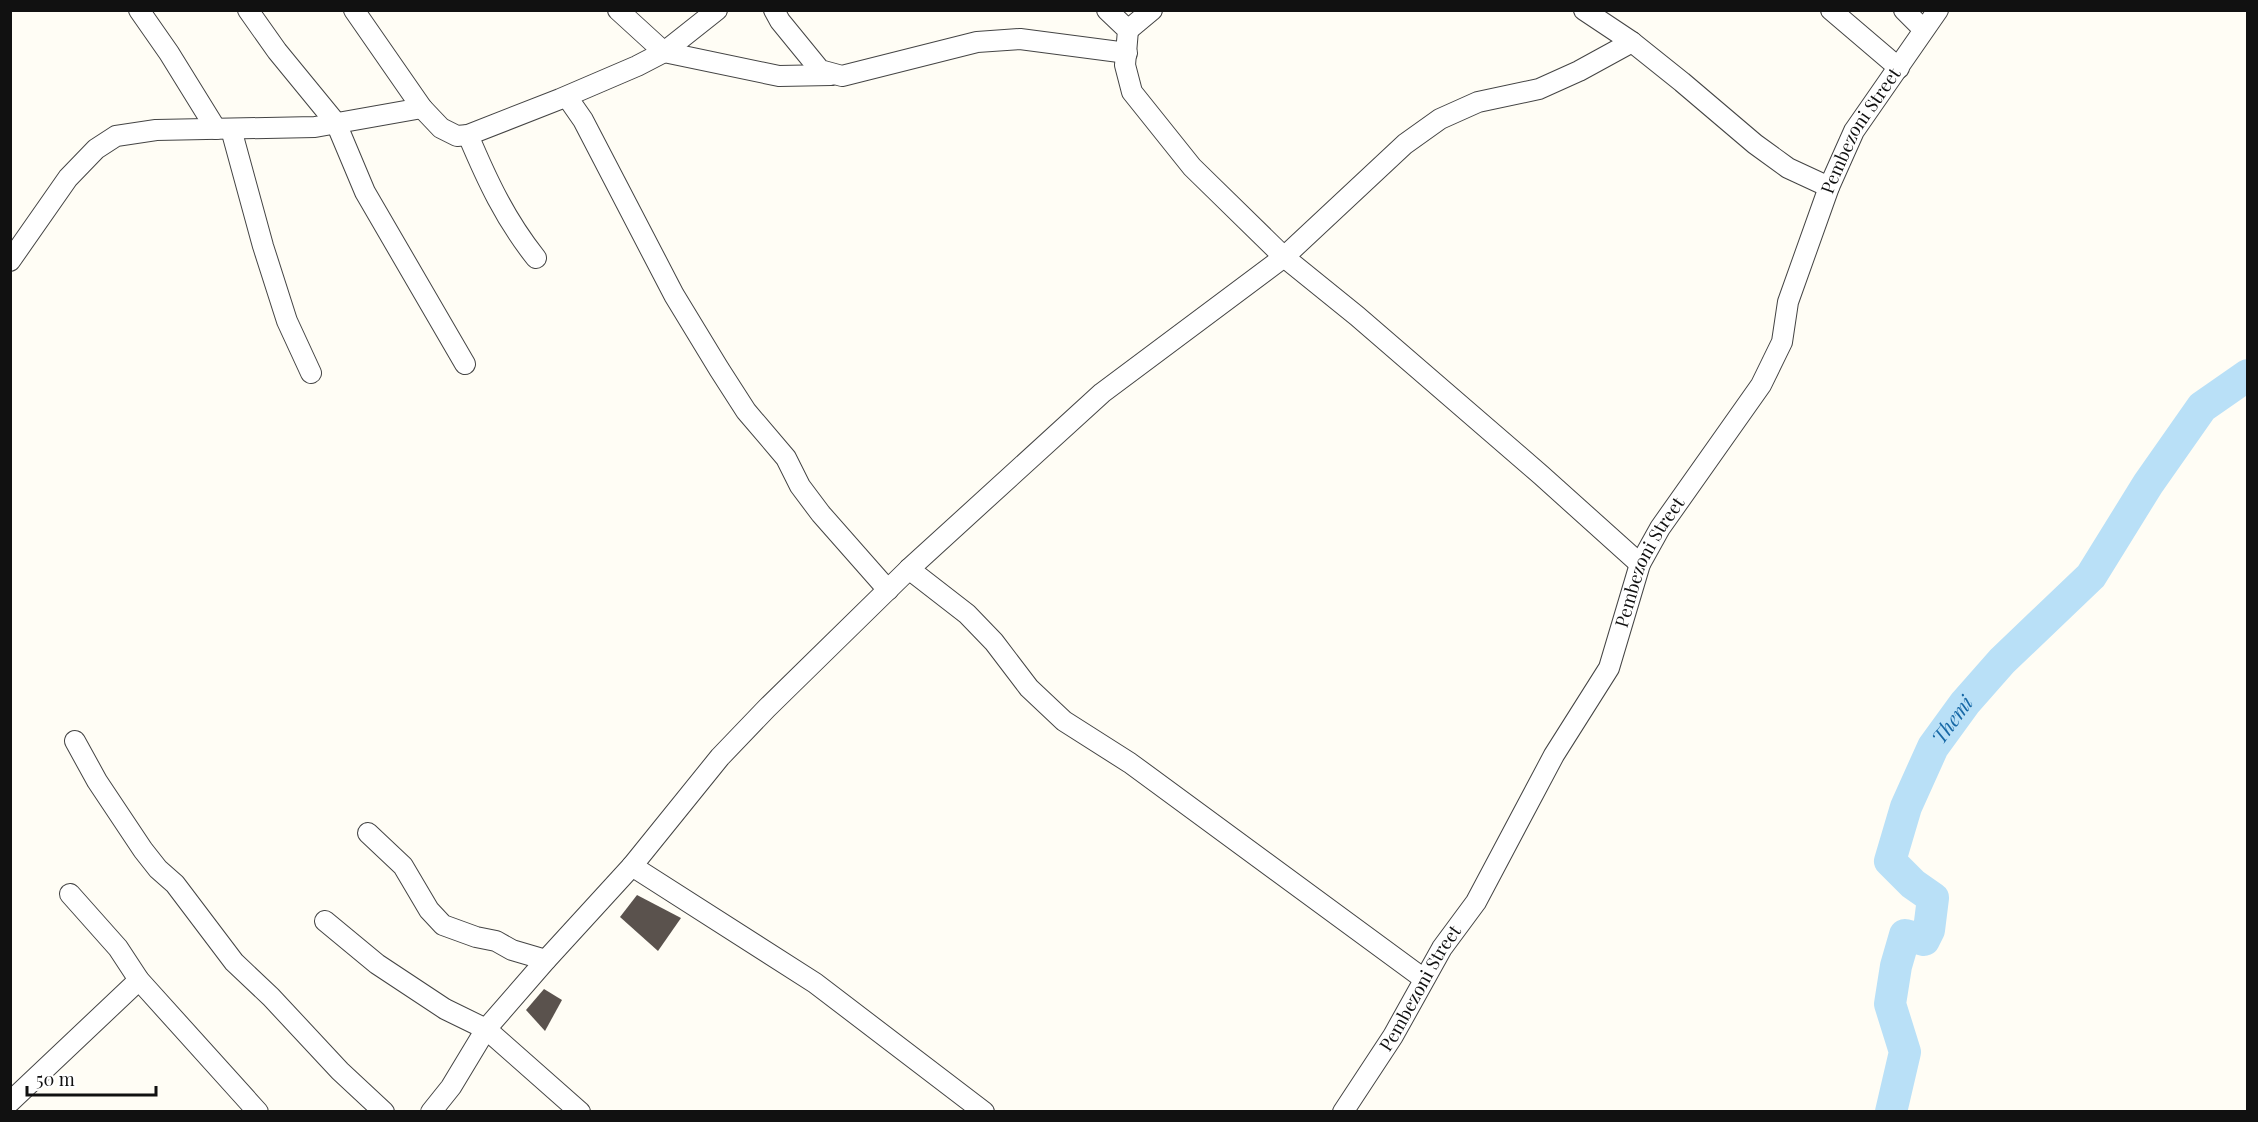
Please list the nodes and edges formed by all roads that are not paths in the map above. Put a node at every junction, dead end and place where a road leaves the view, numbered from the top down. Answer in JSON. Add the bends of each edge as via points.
{"nodes":[{"id":1,"x":139,"y":10,"type":"edge"},
{"id":2,"x":248,"y":10,"type":"edge"},
{"id":3,"x":354,"y":10,"type":"edge"},
{"id":4,"x":618,"y":10,"type":"edge"},
{"id":5,"x":717,"y":10,"type":"edge"},
{"id":6,"x":774,"y":10,"type":"edge"},
{"id":7,"x":1107,"y":10,"type":"edge"},
{"id":8,"x":1152,"y":10,"type":"edge"},
{"id":9,"x":1584,"y":10,"type":"edge"},
{"id":10,"x":1831,"y":10,"type":"edge"},
{"id":11,"x":1904,"y":10,"type":"edge"},
{"id":12,"x":1938,"y":10,"type":"edge"},
{"id":13,"x":1923,"y":29,"type":"junction"},
{"id":14,"x":1128,"y":30,"type":"junction"},
{"id":15,"x":1632,"y":42,"type":"junction"},
{"id":16,"x":664,"y":52,"type":"junction"},
{"id":17,"x":1127,"y":53,"type":"junction"},
{"id":18,"x":1899,"y":68,"type":"junction"},
{"id":19,"x":831,"y":75,"type":"junction"},
{"id":20,"x":567,"y":96,"type":"junction"},
{"id":21,"x":422,"y":108,"type":"junction"},
{"id":22,"x":336,"y":123,"type":"junction"},
{"id":23,"x":223,"y":129,"type":"junction"},
{"id":24,"x":468,"y":135,"type":"junction"},
{"id":25,"x":1829,"y":187,"type":"junction"},
{"id":26,"x":1284,"y":257,"type":"junction"},
{"id":27,"x":536,"y":258,"type":"dead end"},
{"id":28,"x":10,"y":261,"type":"edge"},
{"id":29,"x":465,"y":364,"type":"dead end"},
{"id":30,"x":311,"y":373,"type":"dead end"},
{"id":31,"x":1640,"y":564,"type":"junction"},
{"id":32,"x":909,"y":569,"type":"junction"},
{"id":33,"x":888,"y":590,"type":"junction"},
{"id":34,"x":75,"y":741,"type":"dead end"},
{"id":35,"x":368,"y":832,"type":"dead end"},
{"id":36,"x":632,"y":866,"type":"junction"},
{"id":37,"x":70,"y":894,"type":"dead end"},
{"id":38,"x":325,"y":921,"type":"dead end"},
{"id":39,"x":546,"y":960,"type":"junction"},
{"id":40,"x":1424,"y":979,"type":"junction"},
{"id":41,"x":140,"y":980,"type":"junction"},
{"id":42,"x":486,"y":1029,"type":"junction"},
{"id":43,"x":10,"y":1102,"type":"edge"},
{"id":44,"x":258,"y":1112,"type":"edge"},
{"id":45,"x":384,"y":1112,"type":"edge"},
{"id":46,"x":431,"y":1112,"type":"edge"},
{"id":47,"x":580,"y":1112,"type":"edge"},
{"id":48,"x":984,"y":1112,"type":"edge"},
{"id":49,"x":1343,"y":1112,"type":"edge"}],
"edges":[{"from":1,"to":23,"type":"street"},
{"from":2,"to":22,"type":"street"},
{"from":3,"to":21,"type":"street"},
{"from":4,"to":16,"type":"street"},
{"from":5,"to":16,"type":"street"},
{"from":6,"to":19,"type":"street","via":[[820,70]]},
{"from":7,"to":14,"type":"street"},
{"from":8,"to":14,"type":"street"},
{"from":9,"to":15,"type":"street"},
{"from":10,"to":18,"type":"street"},
{"from":11,"to":13,"type":"street"},
{"from":12,"to":13,"type":"street","name":"Pembezoni Street"},
{"from":13,"to":18,"type":"street","name":"Pembezoni Street"},
{"from":14,"to":17,"type":"street"},
{"from":15,"to":25,"type":"street","via":[[1755,144],[1788,168]]},
{"from":15,"to":26,"type":"street","via":[[1539,88],[1478,102],[1440,119],[1405,144]]},
{"from":16,"to":19,"type":"street","via":[[778,76]]},
{"from":16,"to":20,"type":"street"},
{"from":17,"to":19,"type":"street","via":[[1020,39],[977,42],[842,76]]},
{"from":17,"to":26,"type":"street","via":[[1125,65],[1132,92],[1192,167]]},
{"from":18,"to":25,"type":"street","name":"Pembezoni Street","via":[[1854,131]]},
{"from":20,"to":24,"type":"street"},
{"from":20,"to":33,"type":"street","via":[[674,295],[719,369],[751,417],[786,458],[821,514]]},
{"from":21,"to":22,"type":"street"},
{"from":21,"to":24,"type":"street","via":[[441,128],[457,136]]},
{"from":22,"to":23,"type":"street"},
{"from":22,"to":29,"type":"street","via":[[365,192]]},
{"from":23,"to":28,"type":"street","via":[[116,136],[96,149],[68,178]]},
{"from":23,"to":30,"type":"street","via":[[287,321]]},
{"from":24,"to":27,"type":"street","via":[[496,199]]},
{"from":25,"to":31,"type":"street","name":"Pembezoni Street","via":[[1788,302],[1782,342],[1761,385],[1659,528]]},
{"from":26,"to":31,"type":"street"},
{"from":26,"to":32,"type":"street","via":[[1102,393]]},
{"from":31,"to":40,"type":"street","name":"Pembezoni Street","via":[[1609,668],[1554,755],[1476,902]]},
{"from":32,"to":33,"type":"street"},
{"from":32,"to":40,"type":"street","via":[[967,614],[1029,688],[1064,721],[1130,763]]},
{"from":33,"to":36,"type":"street","via":[[720,757]]},
{"from":34,"to":45,"type":"street","via":[[96,781],[143,850],[175,884],[234,962]]},
{"from":35,"to":39,"type":"street","via":[[403,866],[429,910],[443,925]]},
{"from":36,"to":39,"type":"street"},
{"from":36,"to":48,"type":"street","via":[[815,983]]},
{"from":37,"to":41,"type":"street","via":[[118,948]]},
{"from":38,"to":42,"type":"street","via":[[377,964],[435,1003]]},
{"from":39,"to":42,"type":"street"},
{"from":40,"to":49,"type":"street","name":"Pembezoni Street","via":[[1393,1036]]},
{"from":41,"to":43,"type":"street"},
{"from":41,"to":44,"type":"street"},
{"from":42,"to":46,"type":"street"},
{"from":42,"to":47,"type":"street"}]}
